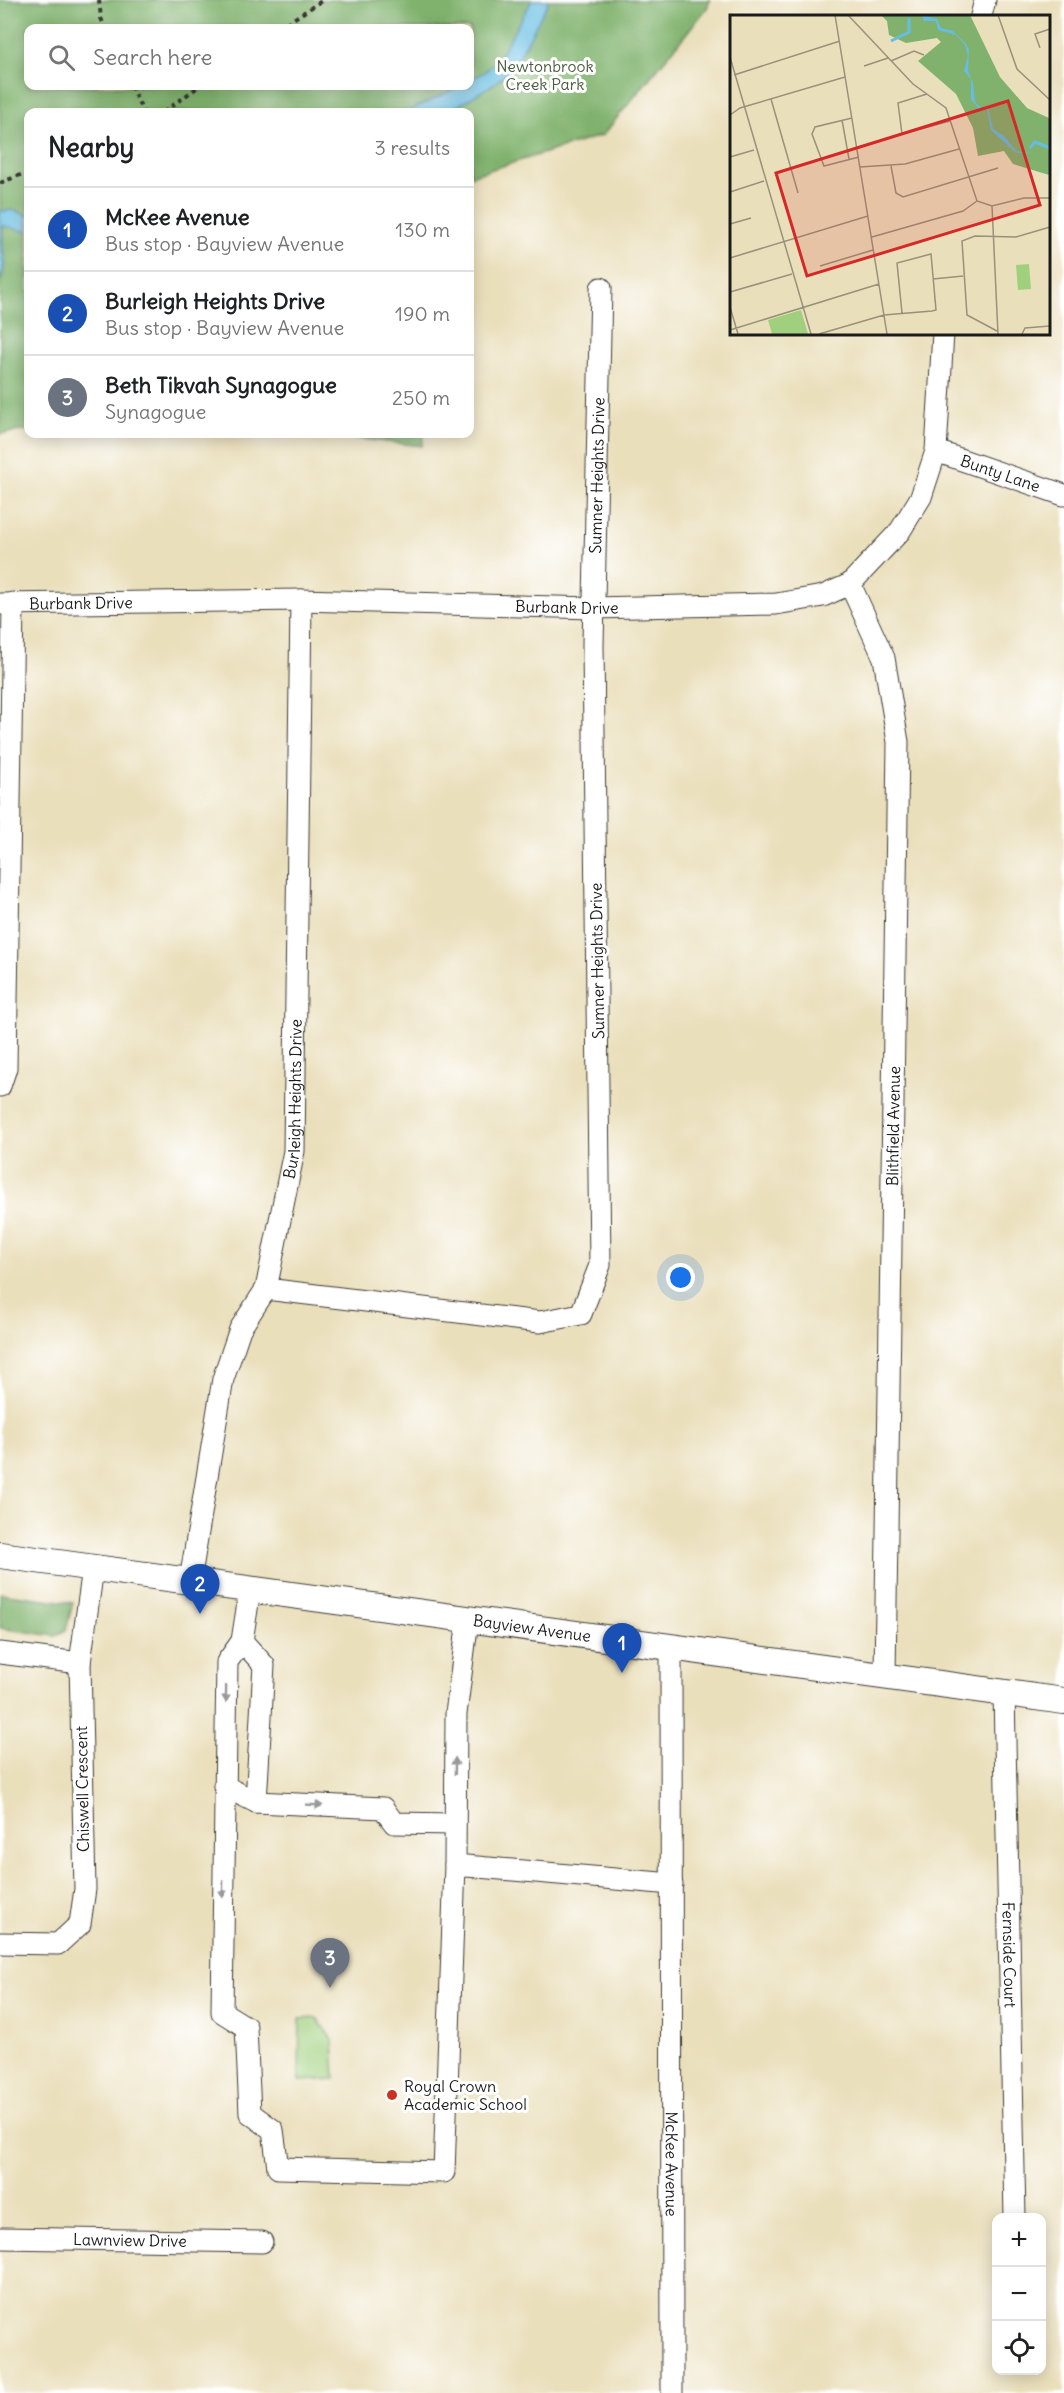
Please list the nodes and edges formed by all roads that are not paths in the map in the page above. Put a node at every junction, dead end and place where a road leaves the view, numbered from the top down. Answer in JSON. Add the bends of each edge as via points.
{"nodes":[{"id":1,"x":985,"y":0,"type":"edge"},
{"id":2,"x":981,"y":15,"type":"edge"},
{"id":3,"x":601,"y":288,"type":"dead end"},
{"id":4,"x":943,"y":334,"type":"edge"},
{"id":5,"x":936,"y":451,"type":"junction"},
{"id":6,"x":1064,"y":495,"type":"edge"},
{"id":7,"x":850,"y":584,"type":"junction"},
{"id":8,"x":302,"y":600,"type":"junction"},
{"id":9,"x":6,"y":604,"type":"edge"},
{"id":10,"x":593,"y":608,"type":"junction"},
{"id":11,"x":0,"y":1086,"type":"edge"},
{"id":12,"x":266,"y":1289,"type":"junction"},
{"id":13,"x":0,"y":1555,"type":"edge"},
{"id":14,"x":93,"y":1568,"type":"junction"},
{"id":15,"x":190,"y":1581,"type":"junction"},
{"id":16,"x":250,"y":1590,"type":"junction"},
{"id":17,"x":468,"y":1619,"type":"junction"},
{"id":18,"x":242,"y":1641,"type":"junction"},
{"id":19,"x":671,"y":1647,"type":"junction"},
{"id":20,"x":0,"y":1653,"type":"edge"},
{"id":21,"x":80,"y":1663,"type":"junction"},
{"id":22,"x":885,"y":1677,"type":"junction"},
{"id":23,"x":1004,"y":1693,"type":"junction"},
{"id":24,"x":1064,"y":1701,"type":"edge"},
{"id":25,"x":224,"y":1786,"type":"junction"},
{"id":26,"x":256,"y":1802,"type":"junction"},
{"id":27,"x":454,"y":1824,"type":"junction"},
{"id":28,"x":454,"y":1865,"type":"junction"},
{"id":29,"x":672,"y":1884,"type":"junction"},
{"id":30,"x":0,"y":1943,"type":"edge"},
{"id":31,"x":1015,"y":2213,"type":"edge"},
{"id":32,"x":0,"y":2238,"type":"edge"},
{"id":33,"x":262,"y":2242,"type":"dead end"},
{"id":34,"x":672,"y":2393,"type":"edge"}],
"edges":[{"from":1,"to":2,"type":"street"},
{"from":3,"to":10,"type":"street","name":"Sumner Heights Drive"},
{"from":4,"to":5,"type":"street","name":"Burbank Drive"},
{"from":5,"to":6,"type":"street","name":"Bunty Lane"},
{"from":5,"to":7,"type":"street","name":"Burbank Drive","via":[[921,497],[900,531]]},
{"from":7,"to":10,"type":"street","name":"Burbank Drive","via":[[823,596],[776,604]]},
{"from":7,"to":22,"type":"street","name":"Blithfield Avenue","via":[[884,658],[898,742]]},
{"from":8,"to":9,"type":"street","name":"Burbank Drive"},
{"from":8,"to":10,"type":"street","name":"Burbank Drive"},
{"from":8,"to":12,"type":"street","name":"Burleigh Heights Drive","via":[[294,1151]]},
{"from":9,"to":11,"type":"street","via":[[6,1068]]},
{"from":10,"to":12,"type":"street","name":"Sumner Heights Drive","via":[[600,1265],[581,1314],[540,1322]]},
{"from":12,"to":15,"type":"street","name":"Burleigh Heights Drive","via":[[240,1329],[223,1379]]},
{"from":13,"to":14,"type":"main road","name":"Bayview Avenue"},
{"from":14,"to":15,"type":"main road","name":"Bayview Avenue"},
{"from":14,"to":21,"type":"street","name":"Chiswell Crescent"},
{"from":15,"to":16,"type":"main road","name":"Bayview Avenue"},
{"from":16,"to":17,"type":"main road","name":"Bayview Avenue"},
{"from":16,"to":18,"type":"street"},
{"from":17,"to":19,"type":"main road","name":"Bayview Avenue"},
{"from":27,"to":17,"type":"street","one_way":true,"via":[[456,1714]]},
{"from":18,"to":25,"type":"street","one_way":true,"via":[[227,1662]]},
{"from":18,"to":26,"type":"street","via":[[264,1665]]},
{"from":19,"to":22,"type":"main road","name":"Bayview Avenue"},
{"from":19,"to":29,"type":"street","name":"McKee Avenue"},
{"from":20,"to":21,"type":"street"},
{"from":21,"to":30,"type":"street","name":"Chiswell Crescent","via":[[85,1889],[80,1924],[58,1944]]},
{"from":22,"to":23,"type":"main road","name":"Bayview Avenue"},
{"from":23,"to":24,"type":"main road","name":"Bayview Avenue"},
{"from":23,"to":31,"type":"street","name":"Fernside Court"},
{"from":25,"to":26,"type":"street"},
{"from":25,"to":28,"type":"street","one_way":true,"via":[[222,2012],[246,2027],[250,2113],[273,2130],[278,2168],[444,2172]]},
{"from":26,"to":27,"type":"street","one_way":true,"via":[[383,1808],[394,1823]]},
{"from":27,"to":28,"type":"street"},
{"from":28,"to":29,"type":"street"},
{"from":29,"to":34,"type":"street","name":"McKee Avenue"},
{"from":32,"to":33,"type":"street","name":"Lawnview Drive"}]}
